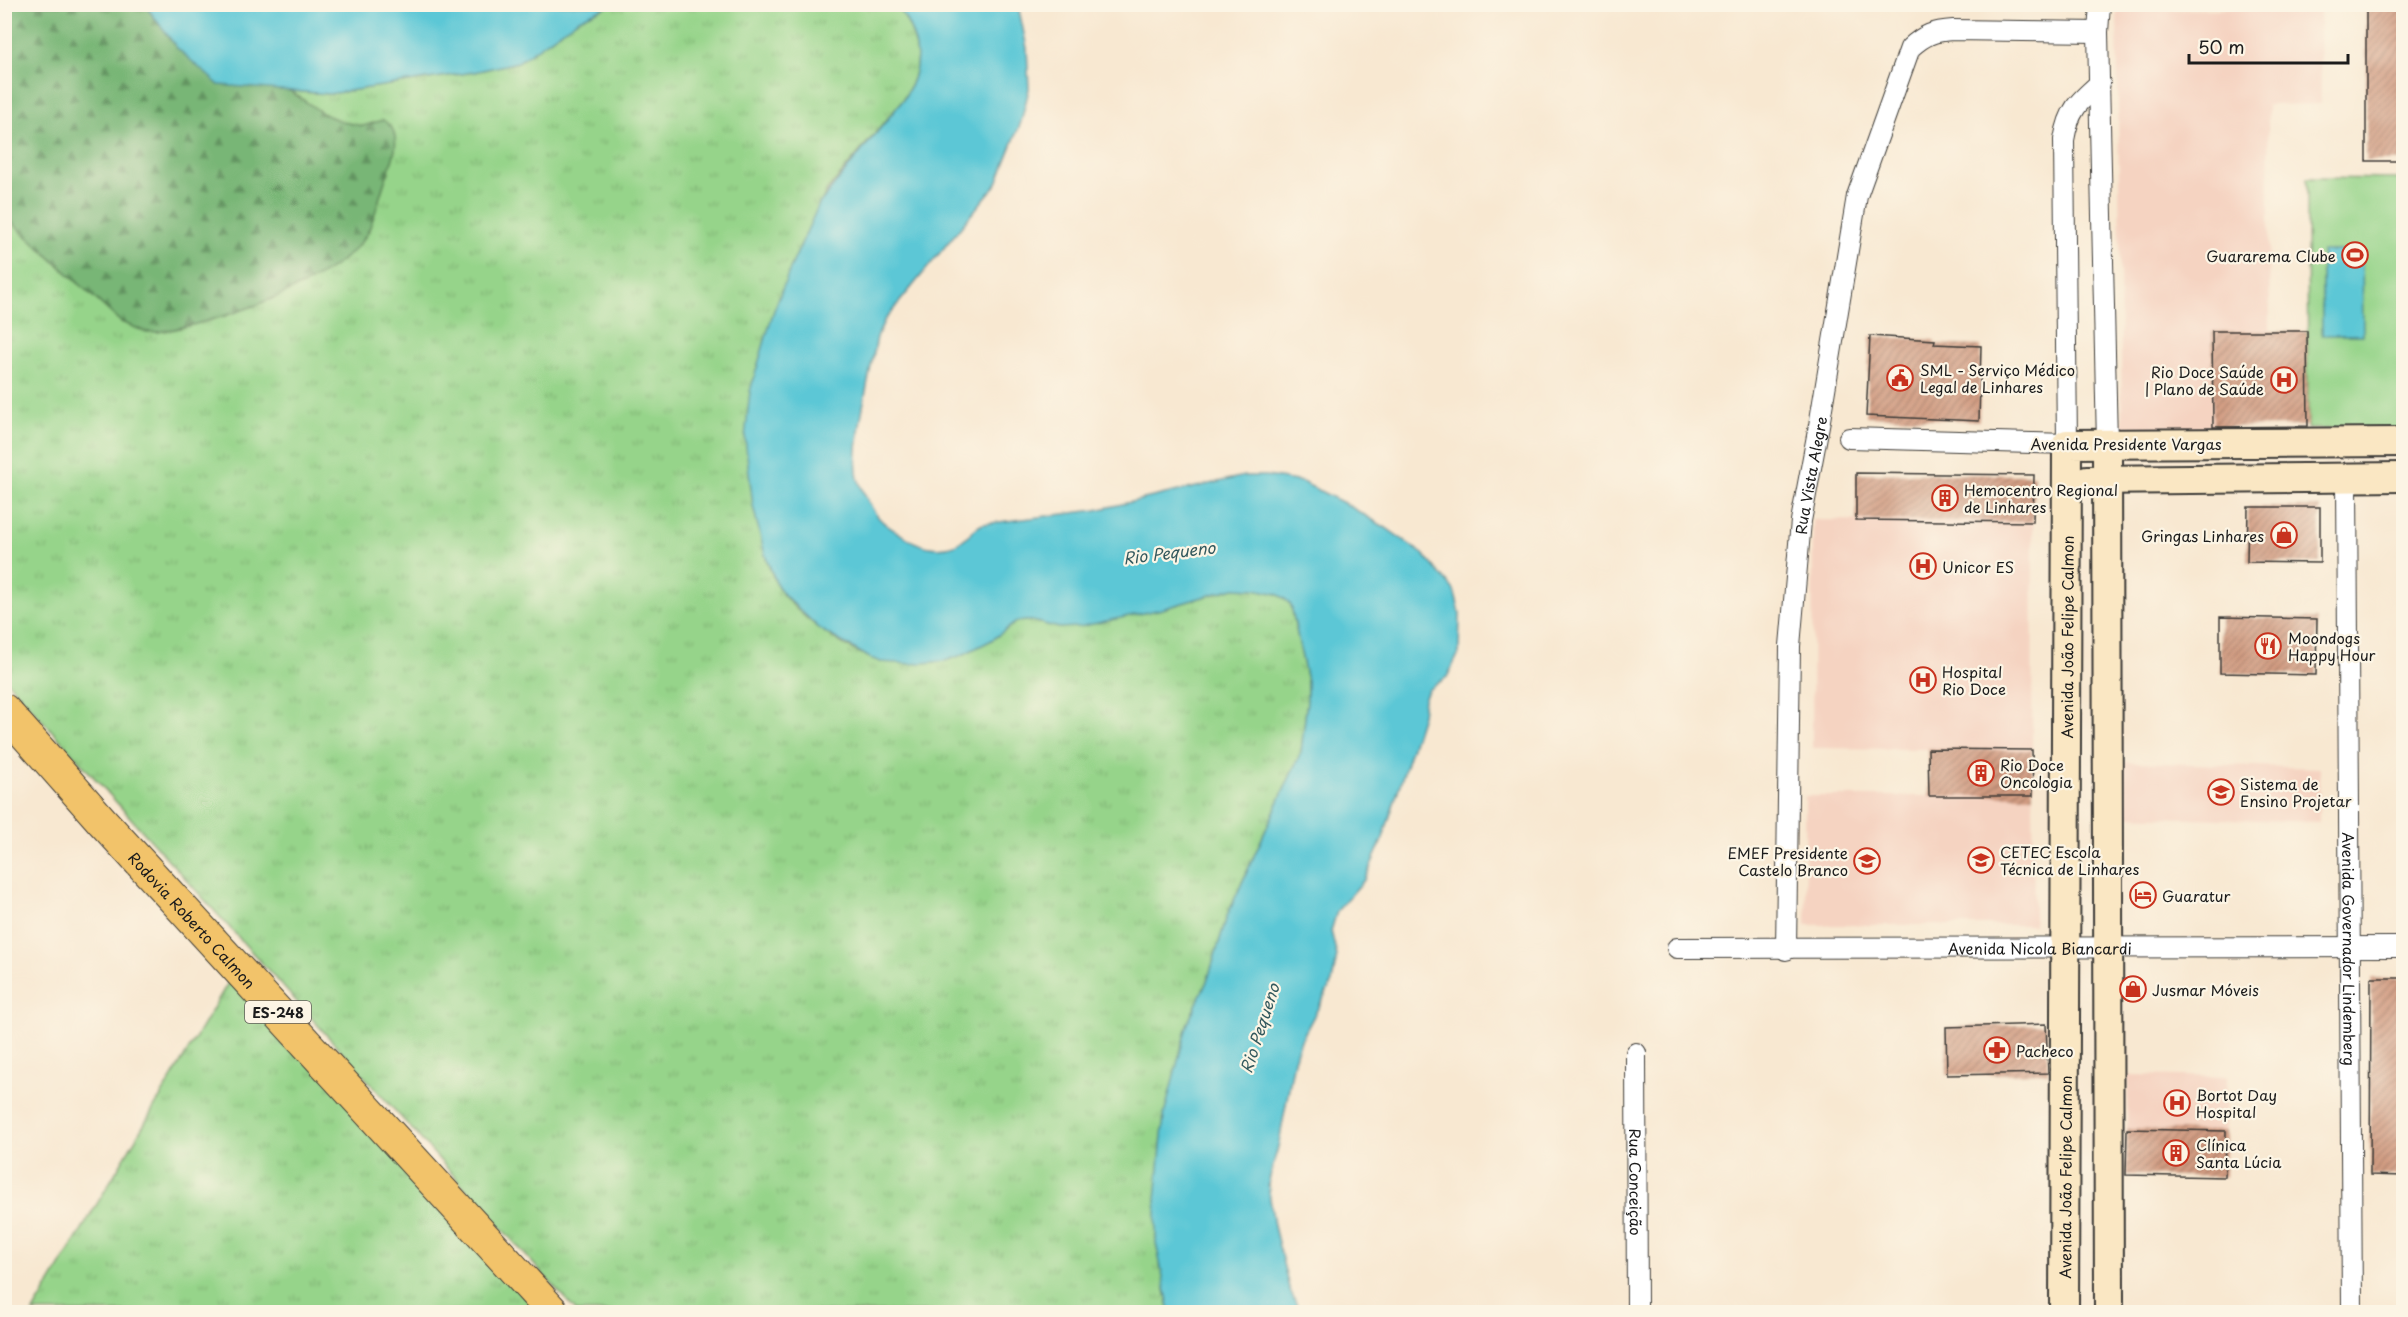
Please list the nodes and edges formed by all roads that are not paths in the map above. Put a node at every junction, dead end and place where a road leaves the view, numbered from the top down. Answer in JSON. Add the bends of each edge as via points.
{"nodes":[{"id":1,"x":2100,"y":4,"type":"edge"},
{"id":2,"x":2098,"y":32,"type":"junction"},
{"id":3,"x":2100,"y":83,"type":"junction"},
{"id":4,"x":1849,"y":438,"type":"dead end"},
{"id":5,"x":2403,"y":442,"type":"edge"},
{"id":6,"x":2315,"y":443,"type":"junction"},
{"id":7,"x":2067,"y":444,"type":"junction"},
{"id":8,"x":2106,"y":444,"type":"junction"},
{"id":9,"x":2403,"y":477,"type":"edge"},
{"id":10,"x":2348,"y":478,"type":"junction"},
{"id":11,"x":2067,"y":480,"type":"junction"},
{"id":12,"x":2107,"y":480,"type":"junction"},
{"id":13,"x":4,"y":710,"type":"edge"},
{"id":14,"x":2403,"y":947,"type":"edge"},
{"id":15,"x":1677,"y":948,"type":"dead end"},
{"id":16,"x":2350,"y":948,"type":"junction"},
{"id":17,"x":2065,"y":949,"type":"junction"},
{"id":18,"x":2108,"y":949,"type":"junction"},
{"id":19,"x":1786,"y":950,"type":"junction"},
{"id":20,"x":1636,"y":1053,"type":"dead end"},
{"id":21,"x":553,"y":1312,"type":"edge"},
{"id":22,"x":1637,"y":1312,"type":"edge"},
{"id":23,"x":2064,"y":1312,"type":"edge"},
{"id":24,"x":2109,"y":1312,"type":"edge"},
{"id":25,"x":2352,"y":1312,"type":"edge"}],
"edges":[{"from":1,"to":2,"type":"street"},
{"from":2,"to":3,"type":"street"},
{"from":2,"to":19,"type":"street","name":"Rua Vista Alegre","via":[[1939,31],[1923,36],[1910,48],[1857,196],[1801,521],[1790,646]]},
{"from":3,"to":7,"type":"street","name":"Avenida João Felipe Calmon","via":[[2076,104],[2064,140]]},
{"from":3,"to":8,"type":"street"},
{"from":4,"to":7,"type":"street","name":"Avenida Presidente Vargas"},
{"from":5,"to":6,"type":"main road","name":"Avenida Presidente Vargas"},
{"from":6,"to":8,"type":"main road","name":"Avenida Presidente Vargas"},
{"from":6,"to":10,"type":"main road","via":[[2330,452]]},
{"from":7,"to":8,"type":"main road","name":"Avenida Presidente Vargas"},
{"from":7,"to":11,"type":"main road","name":"Avenida João Felipe Calmon"},
{"from":8,"to":12,"type":"main road"},
{"from":9,"to":10,"type":"main road"},
{"from":10,"to":12,"type":"main road"},
{"from":10,"to":16,"type":"street","name":"Avenida Governador Lindemberg"},
{"from":11,"to":12,"type":"main road"},
{"from":11,"to":17,"type":"main road","name":"Avenida João Felipe Calmon"},
{"from":12,"to":18,"type":"main road"},
{"from":13,"to":21,"type":"main road","name":"Rodovia Roberto Calmon","number":"ES-248"},
{"from":14,"to":16,"type":"street","name":"Avenida Nicola Biancardi"},
{"from":15,"to":19,"type":"street","name":"Avenida Nicola Biancardi"},
{"from":16,"to":18,"type":"street","name":"Avenida Nicola Biancardi"},
{"from":16,"to":25,"type":"street","name":"Avenida Governador Lindemberg"},
{"from":17,"to":18,"type":"street","name":"Avenida Nicola Biancardi"},
{"from":17,"to":19,"type":"street","name":"Avenida Nicola Biancardi"},
{"from":17,"to":23,"type":"main road","name":"Avenida João Felipe Calmon"},
{"from":18,"to":24,"type":"main road"},
{"from":20,"to":22,"type":"street","name":"Rua Conceição"}]}
